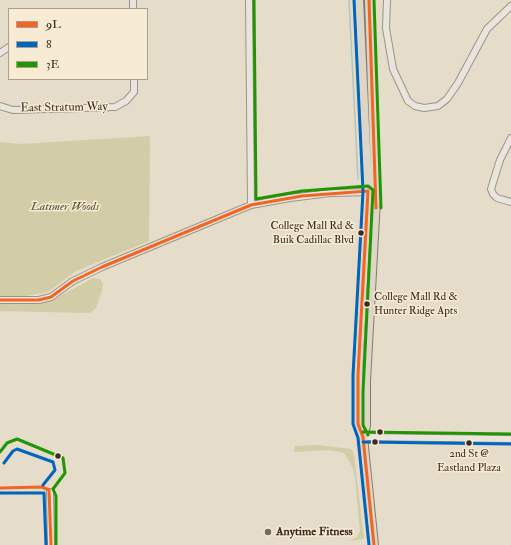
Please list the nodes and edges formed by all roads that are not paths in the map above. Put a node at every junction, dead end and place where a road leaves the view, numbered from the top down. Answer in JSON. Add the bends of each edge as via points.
{"nodes":[{"id":1,"x":249,"y":0,"type":"edge"},
{"id":2,"x":359,"y":0,"type":"edge"},
{"id":3,"x":369,"y":0,"type":"edge"},
{"id":4,"x":387,"y":0,"type":"edge"},
{"id":5,"x":511,"y":6,"type":"edge"},
{"id":6,"x":360,"y":42,"type":"junction"},
{"id":7,"x":371,"y":42,"type":"junction"},
{"id":8,"x":134,"y":80,"type":"edge"},
{"id":9,"x":0,"y":106,"type":"edge"},
{"id":10,"x":511,"y":138,"type":"edge"},
{"id":11,"x":372,"y":192,"type":"junction"},
{"id":12,"x":511,"y":202,"type":"edge"},
{"id":13,"x":251,"y":205,"type":"junction"},
{"id":14,"x":0,"y":300,"type":"edge"},
{"id":15,"x":359,"y":367,"type":"junction"},
{"id":16,"x":367,"y":370,"type":"junction"},
{"id":17,"x":362,"y":392,"type":"junction"},
{"id":18,"x":363,"y":438,"type":"junction"},
{"id":19,"x":511,"y":439,"type":"edge"},
{"id":20,"x":50,"y":492,"type":"dead end"},
{"id":21,"x":51,"y":545,"type":"edge"},
{"id":22,"x":374,"y":545,"type":"edge"}],
"edges":[{"from":1,"to":13,"type":"street"},
{"from":2,"to":6,"type":"main road"},
{"from":3,"to":7,"type":"main road"},
{"from":4,"to":5,"type":"street","via":[[386,28],[393,69],[408,101],[424,108],[438,106],[447,99],[487,29]]},
{"from":6,"to":7,"type":"street"},
{"from":6,"to":11,"type":"main road"},
{"from":7,"to":11,"type":"main road"},
{"from":8,"to":9,"type":"street","name":"East Stratum Way","via":[[134,92],[126,101],[115,107],[13,110]]},
{"from":10,"to":12,"type":"street","via":[[500,160],[491,189],[497,198]]},
{"from":11,"to":13,"type":"street","via":[[302,196]]},
{"from":11,"to":15,"type":"main road"},
{"from":11,"to":16,"type":"main road"},
{"from":13,"to":14,"type":"street","via":[[97,269],[51,297],[39,300]]},
{"from":15,"to":16,"type":"main road"},
{"from":15,"to":17,"type":"main road"},
{"from":16,"to":17,"type":"main road"},
{"from":17,"to":18,"type":"main road","via":[[366,426]]},
{"from":18,"to":19,"type":"street"},
{"from":18,"to":22,"type":"main road"},
{"from":20,"to":21,"type":"street"}]}
